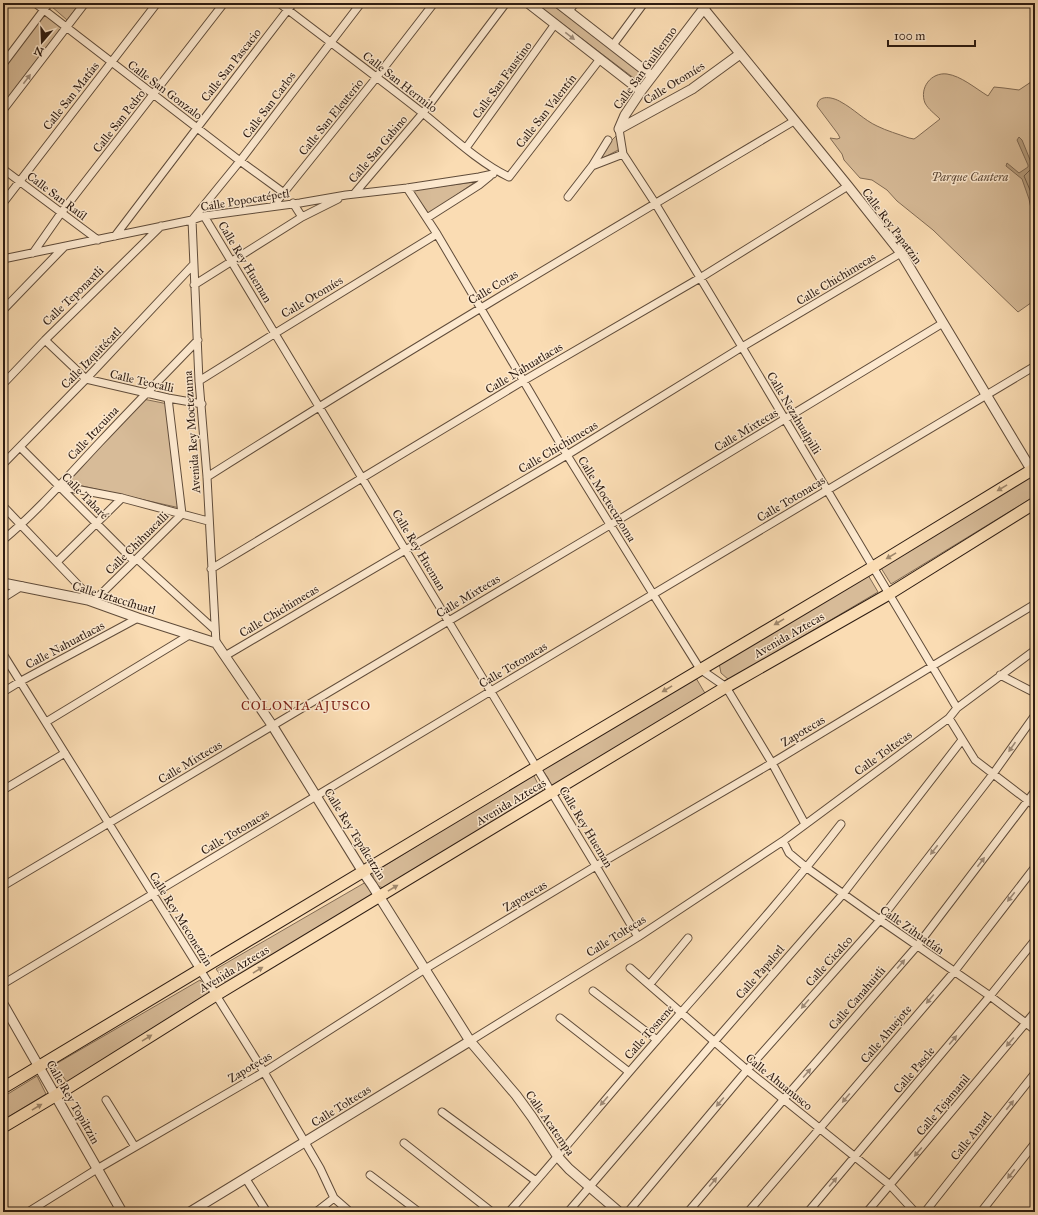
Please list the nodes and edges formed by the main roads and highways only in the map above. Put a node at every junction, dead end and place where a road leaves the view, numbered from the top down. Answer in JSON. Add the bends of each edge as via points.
{"nodes":[{"id":1,"x":1034,"y":471,"type":"edge"},
{"id":2,"x":1035,"y":503,"type":"edge"},
{"id":3,"x":3,"y":1088,"type":"edge"},
{"id":4,"x":3,"y":1127,"type":"edge"}],
"edges":[{"from":1,"to":3,"type":"main road","name":"Avenida Aztecas","one_way":true},
{"from":4,"to":2,"type":"main road","name":"Avenida Aztecas","one_way":true,"via":[[379,896],[726,687],[889,594]]}]}
